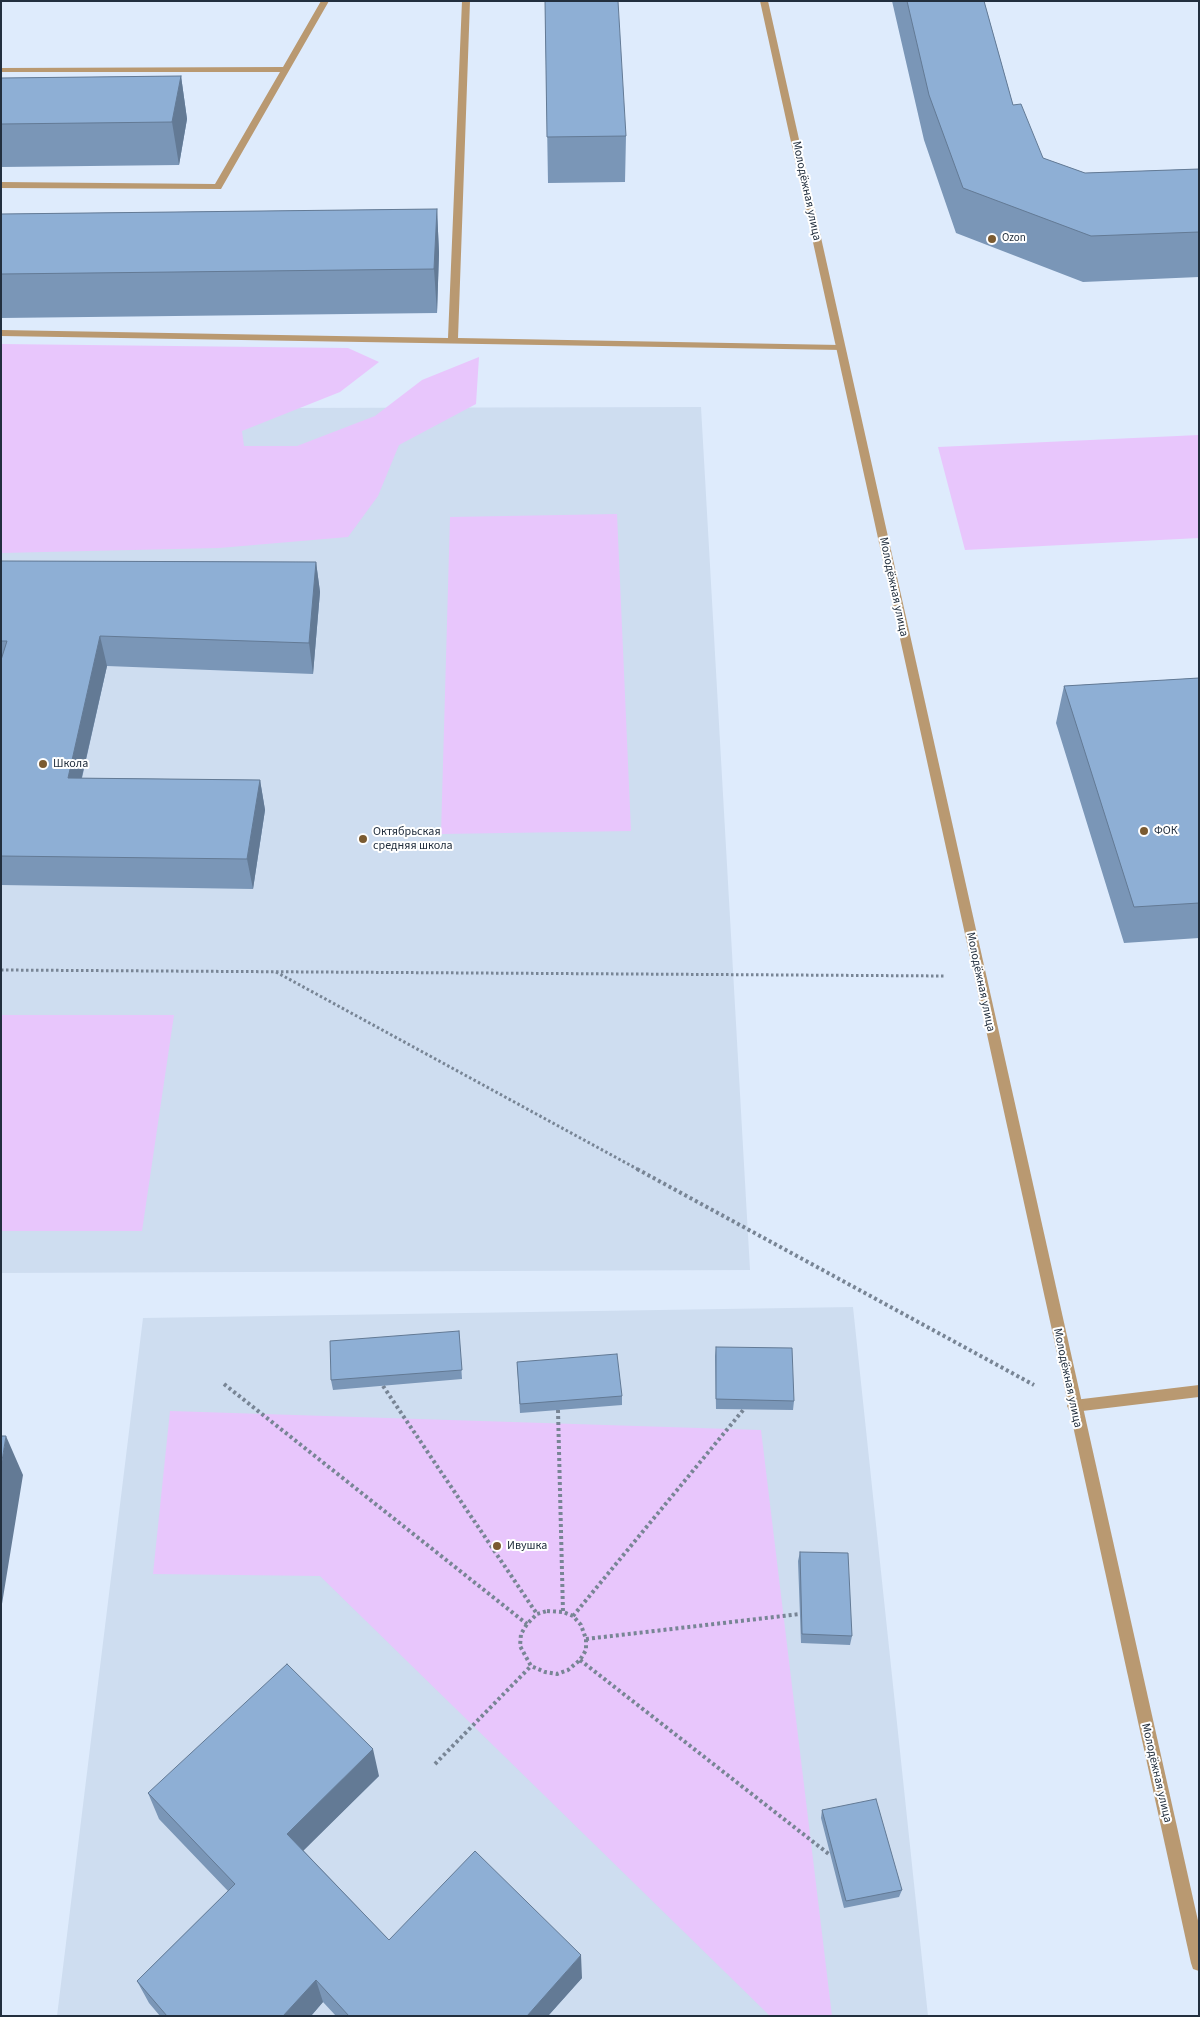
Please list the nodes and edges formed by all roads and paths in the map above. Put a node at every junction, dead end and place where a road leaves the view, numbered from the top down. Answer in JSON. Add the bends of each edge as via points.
{"nodes":[{"id":1,"x":325,"y":1,"type":"edge"},
{"id":2,"x":466,"y":1,"type":"edge"},
{"id":3,"x":764,"y":1,"type":"edge"},
{"id":4,"x":286,"y":69,"type":"junction"},
{"id":5,"x":1,"y":70,"type":"edge"},
{"id":6,"x":1,"y":185,"type":"edge"},
{"id":7,"x":1,"y":333,"type":"edge"},
{"id":8,"x":454,"y":341,"type":"junction"},
{"id":9,"x":840,"y":348,"type":"junction"},
{"id":10,"x":1,"y":970,"type":"edge"},
{"id":11,"x":275,"y":972,"type":"junction"},
{"id":12,"x":979,"y":977,"type":"junction"},
{"id":13,"x":224,"y":1384,"type":"dead end"},
{"id":14,"x":383,"y":1386,"type":"edge"},
{"id":15,"x":1199,"y":1391,"type":"edge"},
{"id":16,"x":1074,"y":1406,"type":"junction"},
{"id":17,"x":744,"y":1409,"type":"edge"},
{"id":18,"x":558,"y":1410,"type":"edge"},
{"id":19,"x":563,"y":1612,"type":"junction"},
{"id":20,"x":537,"y":1614,"type":"junction"},
{"id":21,"x":800,"y":1614,"type":"edge"},
{"id":22,"x":573,"y":1616,"type":"junction"},
{"id":23,"x":527,"y":1624,"type":"junction"},
{"id":24,"x":586,"y":1639,"type":"junction"},
{"id":25,"x":580,"y":1660,"type":"junction"},
{"id":26,"x":530,"y":1666,"type":"junction"},
{"id":27,"x":435,"y":1764,"type":"dead end"},
{"id":28,"x":830,"y":1855,"type":"edge"},
{"id":29,"x":1199,"y":1963,"type":"edge"}],
"edges":[{"from":1,"to":4,"type":"street"},
{"from":2,"to":8,"type":"street"},
{"from":3,"to":9,"type":"street","name":"Молодёжная улица"},
{"from":4,"to":5,"type":"street"},
{"from":4,"to":6,"type":"street","via":[[218,187]]},
{"from":7,"to":8,"type":"street"},
{"from":8,"to":9,"type":"street"},
{"from":9,"to":12,"type":"street","name":"Молодёжная улица"},
{"from":10,"to":11,"type":"path"},
{"from":11,"to":12,"type":"path"},
{"from":11,"to":16,"type":"path"},
{"from":12,"to":16,"type":"street","name":"Молодёжная улица"},
{"from":13,"to":23,"type":"path"},
{"from":14,"to":20,"type":"path"},
{"from":15,"to":16,"type":"street"},
{"from":16,"to":29,"type":"street","name":"Молодёжная улица"},
{"from":17,"to":22,"type":"path"},
{"from":18,"to":19,"type":"path"},
{"from":19,"to":20,"type":"path"},
{"from":19,"to":22,"type":"path"},
{"from":20,"to":23,"type":"path"},
{"from":21,"to":24,"type":"path"},
{"from":22,"to":24,"type":"path","via":[[581,1625]]},
{"from":23,"to":26,"type":"path","via":[[521,1634],[520,1646]]},
{"from":24,"to":25,"type":"path","via":[[586,1650]]},
{"from":25,"to":26,"type":"path","via":[[568,1670],[556,1674]]},
{"from":25,"to":28,"type":"path"},
{"from":26,"to":27,"type":"path"}]}
